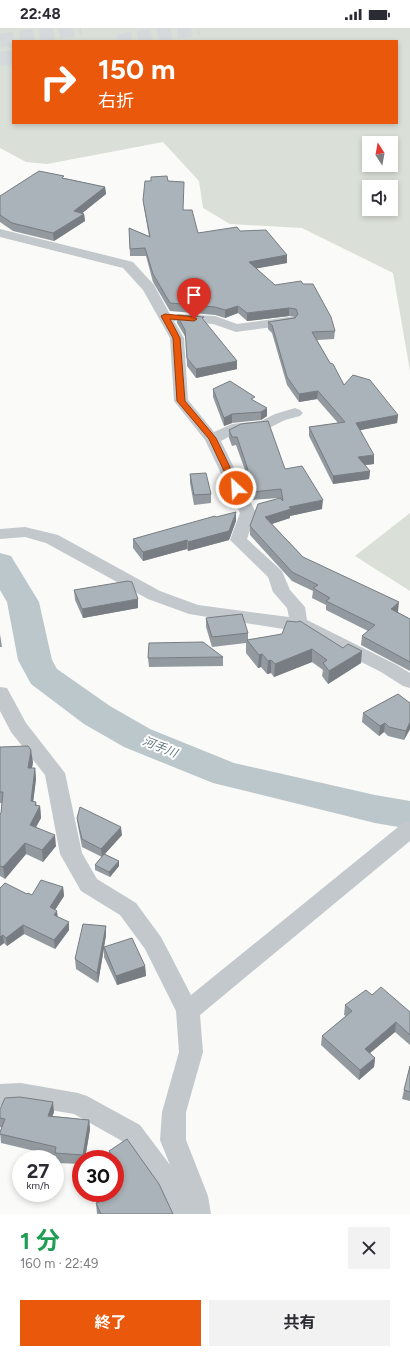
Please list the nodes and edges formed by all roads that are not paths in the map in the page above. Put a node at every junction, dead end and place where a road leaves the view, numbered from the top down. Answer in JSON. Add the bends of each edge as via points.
{"nodes":[{"id":1,"x":0,"y":233,"type":"edge"},
{"id":2,"x":165,"y":316,"type":"junction"},
{"id":3,"x":289,"y":321,"type":"edge"},
{"id":4,"x":295,"y":413,"type":"dead end"},
{"id":5,"x":212,"y":438,"type":"junction"},
{"id":6,"x":0,"y":534,"type":"edge"},
{"id":7,"x":299,"y":623,"type":"junction"},
{"id":8,"x":410,"y":682,"type":"edge"},
{"id":9,"x":0,"y":693,"type":"edge"},
{"id":10,"x":410,"y":829,"type":"edge"},
{"id":11,"x":188,"y":1011,"type":"junction"},
{"id":12,"x":0,"y":1095,"type":"edge"},
{"id":13,"x":186,"y":1214,"type":"edge"},
{"id":14,"x":198,"y":1214,"type":"edge"}],
"edges":[{"from":1,"to":2,"type":"street","via":[[128,265],[150,288]]},
{"from":2,"to":3,"type":"street","via":[[214,320],[236,328]]},
{"from":2,"to":5,"type":"street","via":[[177,338],[181,401]]},
{"from":4,"to":5,"type":"street","via":[[264,425],[237,426]]},
{"from":5,"to":7,"type":"street","via":[[248,513],[238,540],[276,575],[282,592],[296,607]]},
{"from":6,"to":7,"type":"street","via":[[25,532],[52,539],[154,595],[195,610]]},
{"from":7,"to":8,"type":"street","via":[[388,668]]},
{"from":9,"to":11,"type":"street","via":[[18,726],[55,773],[71,854],[89,885],[128,909],[153,943]]},
{"from":10,"to":11,"type":"street"},
{"from":11,"to":14,"type":"street","via":[[191,1052],[174,1112],[173,1140],[195,1196]]},
{"from":12,"to":13,"type":"street","via":[[21,1094],[78,1104],[130,1133],[171,1187]]}]}
